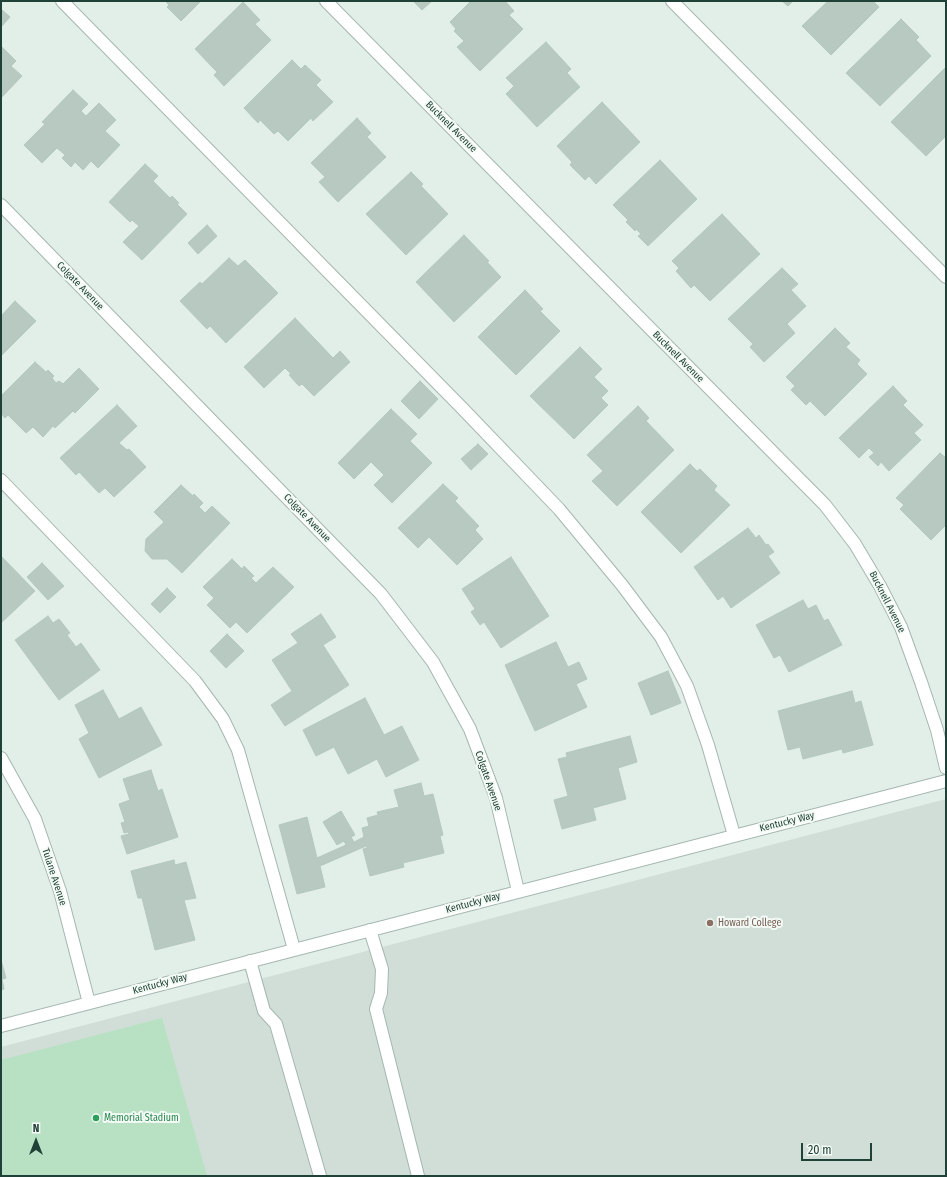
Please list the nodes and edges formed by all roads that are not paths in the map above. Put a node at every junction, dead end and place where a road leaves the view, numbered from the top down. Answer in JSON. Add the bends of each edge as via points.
{"nodes":[{"id":1,"x":62,"y":1,"type":"edge"},
{"id":2,"x":326,"y":1,"type":"edge"},
{"id":3,"x":672,"y":1,"type":"edge"},
{"id":4,"x":1,"y":205,"type":"edge"},
{"id":5,"x":946,"y":277,"type":"edge"},
{"id":6,"x":1,"y":480,"type":"edge"},
{"id":7,"x":1,"y":758,"type":"edge"},
{"id":8,"x":946,"y":768,"type":"edge"},
{"id":9,"x":946,"y":781,"type":"edge"},
{"id":10,"x":734,"y":835,"type":"junction"},
{"id":11,"x":518,"y":891,"type":"junction"},
{"id":12,"x":370,"y":930,"type":"junction"},
{"id":13,"x":294,"y":950,"type":"junction"},
{"id":14,"x":250,"y":961,"type":"junction"},
{"id":15,"x":89,"y":1003,"type":"junction"},
{"id":16,"x":1,"y":1026,"type":"edge"},
{"id":17,"x":320,"y":1176,"type":"edge"},
{"id":18,"x":418,"y":1176,"type":"edge"}],
"edges":[{"from":1,"to":10,"type":"street","via":[[559,509],[622,585],[661,637],[687,686],[708,745]]},
{"from":2,"to":8,"type":"street","name":"Bucknell Avenue","via":[[825,505],[855,544],[901,627],[937,730]]},
{"from":3,"to":5,"type":"street"},
{"from":4,"to":11,"type":"street","name":"Colgate Avenue","via":[[381,594],[433,662],[470,729],[496,798]]},
{"from":6,"to":13,"type":"street","via":[[194,681],[223,719],[238,750]]},
{"from":7,"to":15,"type":"street","name":"Tulane Avenue","via":[[35,819],[60,891]]},
{"from":9,"to":10,"type":"street","name":"Kentucky Way"},
{"from":10,"to":11,"type":"street","name":"Kentucky Way"},
{"from":11,"to":12,"type":"street","name":"Kentucky Way"},
{"from":12,"to":13,"type":"street","name":"Kentucky Way"},
{"from":12,"to":18,"type":"street","via":[[382,969],[381,993],[376,1009]]},
{"from":13,"to":14,"type":"street","name":"Kentucky Way"},
{"from":14,"to":15,"type":"street","name":"Kentucky Way"},
{"from":14,"to":17,"type":"street","via":[[264,1011],[276,1024]]},
{"from":15,"to":16,"type":"street","name":"Kentucky Way"}]}
